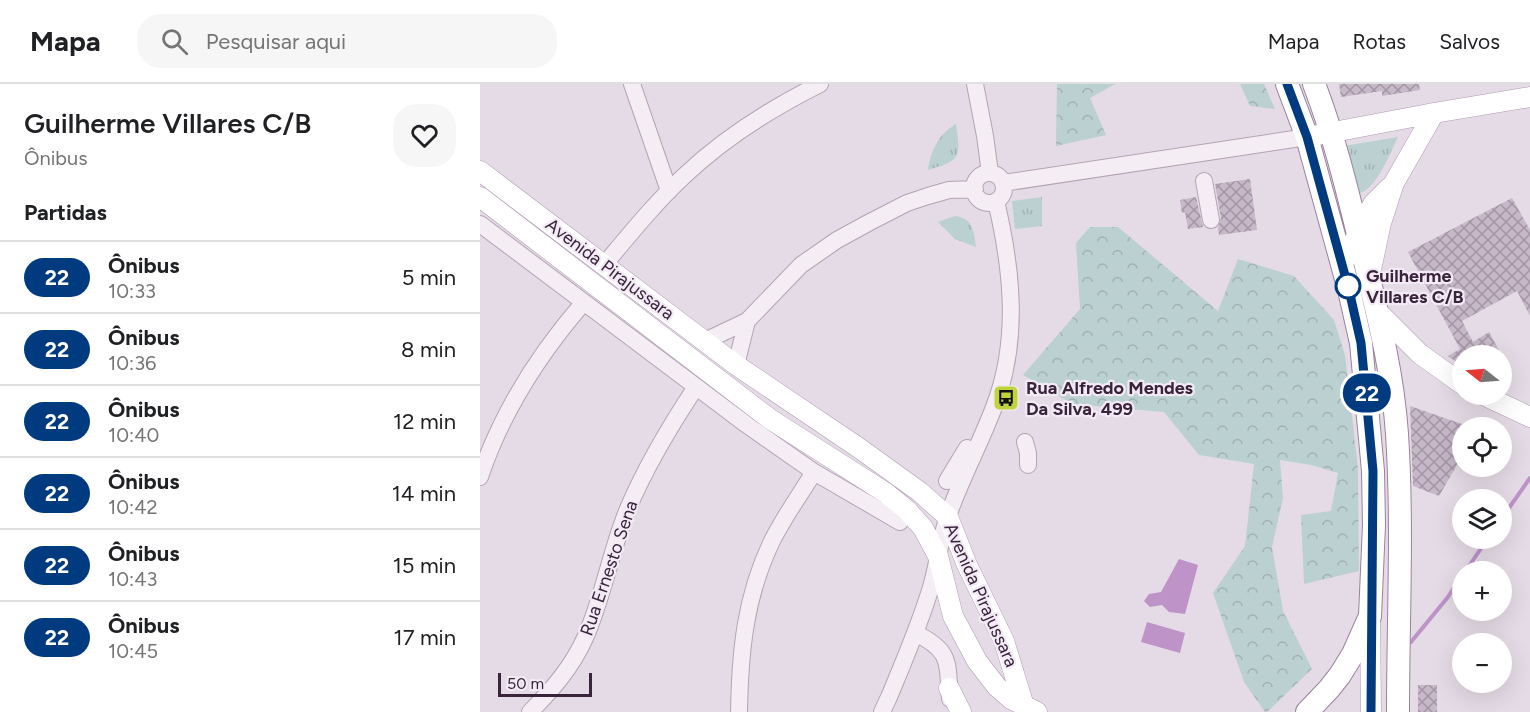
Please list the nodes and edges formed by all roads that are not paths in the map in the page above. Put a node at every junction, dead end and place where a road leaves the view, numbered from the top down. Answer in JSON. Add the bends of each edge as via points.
{"nodes":[{"id":1,"x":632,"y":84,"type":"edge"},
{"id":2,"x":975,"y":84,"type":"edge"},
{"id":3,"x":1287,"y":84,"type":"edge"},
{"id":4,"x":1314,"y":84,"type":"edge"},
{"id":5,"x":810,"y":86,"type":"edge"},
{"id":6,"x":1530,"y":97,"type":"edge"},
{"id":7,"x":1434,"y":113,"type":"junction"},
{"id":8,"x":1331,"y":133,"type":"junction"},
{"id":9,"x":1307,"y":137,"type":"junction"},
{"id":10,"x":480,"y":171,"type":"edge"},
{"id":11,"x":996,"y":178,"type":"junction"},
{"id":12,"x":1204,"y":181,"type":"dead end"},
{"id":13,"x":1394,"y":183,"type":"junction"},
{"id":14,"x":975,"y":189,"type":"junction"},
{"id":15,"x":669,"y":191,"type":"junction"},
{"id":16,"x":480,"y":197,"type":"edge"},
{"id":17,"x":996,"y":201,"type":"junction"},
{"id":18,"x":1211,"y":220,"type":"dead end"},
{"id":19,"x":480,"y":224,"type":"edge"},
{"id":20,"x":1358,"y":236,"type":"junction"},
{"id":21,"x":604,"y":265,"type":"junction"},
{"id":22,"x":1342,"y":265,"type":"junction"},
{"id":23,"x":1369,"y":279,"type":"junction"},
{"id":24,"x":584,"y":302,"type":"junction"},
{"id":25,"x":1376,"y":310,"type":"junction"},
{"id":26,"x":747,"y":321,"type":"junction"},
{"id":27,"x":705,"y":341,"type":"junction"},
{"id":28,"x":1420,"y":354,"type":"junction"},
{"id":29,"x":736,"y":365,"type":"junction"},
{"id":30,"x":1452,"y":377,"type":"edge"},
{"id":31,"x":1391,"y":379,"type":"junction"},
{"id":32,"x":696,"y":387,"type":"junction"},
{"id":33,"x":1504,"y":405,"type":"edge"},
{"id":34,"x":1530,"y":417,"type":"edge"},
{"id":35,"x":1025,"y":442,"type":"dead end"},
{"id":36,"x":1028,"y":465,"type":"dead end"},
{"id":37,"x":814,"y":472,"type":"junction"},
{"id":38,"x":480,"y":477,"type":"edge"},
{"id":39,"x":941,"y":511,"type":"junction"},
{"id":40,"x":900,"y":522,"type":"dead end"},
{"id":41,"x":938,"y":556,"type":"junction"},
{"id":42,"x":1370,"y":616,"type":"junction"},
{"id":43,"x":915,"y":633,"type":"junction"},
{"id":44,"x":950,"y":688,"type":"junction"},
{"id":45,"x":1020,"y":708,"type":"edge"},
{"id":46,"x":530,"y":712,"type":"edge"},
{"id":47,"x":740,"y":712,"type":"edge"},
{"id":48,"x":882,"y":712,"type":"edge"},
{"id":49,"x":951,"y":712,"type":"edge"},
{"id":50,"x":961,"y":712,"type":"edge"},
{"id":51,"x":1307,"y":712,"type":"edge"},
{"id":52,"x":1371,"y":712,"type":"edge"},
{"id":53,"x":1398,"y":712,"type":"edge"}],
"edges":[{"from":1,"to":15,"type":"street"},
{"from":2,"to":11,"type":"street"},
{"from":3,"to":9,"type":"highway"},
{"from":4,"to":8,"type":"highway"},
{"from":5,"to":15,"type":"street","via":[[713,151]]},
{"from":6,"to":7,"type":"main road"},
{"from":7,"to":8,"type":"main road"},
{"from":7,"to":13,"type":"main road"},
{"from":8,"to":9,"type":"main road"},
{"from":8,"to":20,"type":"highway"},
{"from":9,"to":11,"type":"street"},
{"from":9,"to":22,"type":"highway"},
{"from":10,"to":21,"type":"main road","name":"Avenida Pirajussara"},
{"from":11,"to":14,"type":"street","via":[[985,174],[977,180]]},
{"from":11,"to":17,"type":"street","via":[[1003,194]]},
{"from":12,"to":18,"type":"street"},
{"from":13,"to":20,"type":"main road","via":[[1373,204]]},
{"from":13,"to":23,"type":"main road"},
{"from":14,"to":17,"type":"street","via":[[982,201]]},
{"from":14,"to":26,"type":"street","via":[[949,190],[907,203],[854,231],[801,265]]},
{"from":15,"to":21,"type":"street"},
{"from":16,"to":41,"type":"main road","name":"Avenida Pirajussara","via":[[770,419],[886,493],[923,528]]},
{"from":17,"to":39,"type":"street","via":[[1012,324],[1004,377],[979,444]]},
{"from":19,"to":24,"type":"street"},
{"from":20,"to":22,"type":"main road"},
{"from":20,"to":23,"type":"highway"},
{"from":21,"to":27,"type":"main road","name":"Avenida Pirajussara"},
{"from":22,"to":42,"type":"highway","via":[[1361,343],[1373,471]]},
{"from":23,"to":25,"type":"highway"},
{"from":24,"to":32,"type":"street"},
{"from":24,"to":38,"type":"street","via":[[553,339],[508,410]]},
{"from":25,"to":28,"type":"main road"},
{"from":25,"to":31,"type":"highway"},
{"from":26,"to":27,"type":"street"},
{"from":26,"to":29,"type":"street"},
{"from":27,"to":29,"type":"main road","name":"Avenida Pirajussara"},
{"from":28,"to":30,"type":"main road"},
{"from":28,"to":31,"type":"main road","via":[[1397,358]]},
{"from":29,"to":39,"type":"main road","name":"Avenida Pirajussara","via":[[859,448]]},
{"from":31,"to":53,"type":"highway","via":[[1399,512]]},
{"from":32,"to":37,"type":"street"},
{"from":32,"to":46,"type":"street","name":"Rua Ernesto Sena","via":[[669,427],[627,510],[584,640],[567,670]]},
{"from":33,"to":34,"type":"main road"},
{"from":35,"to":36,"type":"street"},
{"from":37,"to":40,"type":"street"},
{"from":37,"to":47,"type":"street","via":[[772,540],[754,586],[741,647]]},
{"from":39,"to":41,"type":"street"},
{"from":39,"to":45,"type":"main road","name":"Avenida Pirajussara","via":[[1004,641]]},
{"from":41,"to":43,"type":"street"},
{"from":41,"to":45,"type":"main road","name":"Avenida Pirajussara","via":[[950,606],[964,639],[987,675]]},
{"from":42,"to":51,"type":"highway","via":[[1340,675]]},
{"from":42,"to":52,"type":"main road"},
{"from":43,"to":44,"type":"street","via":[[942,651]]},
{"from":43,"to":48,"type":"street"},
{"from":44,"to":49,"type":"street"},
{"from":44,"to":50,"type":"main road"}]}
